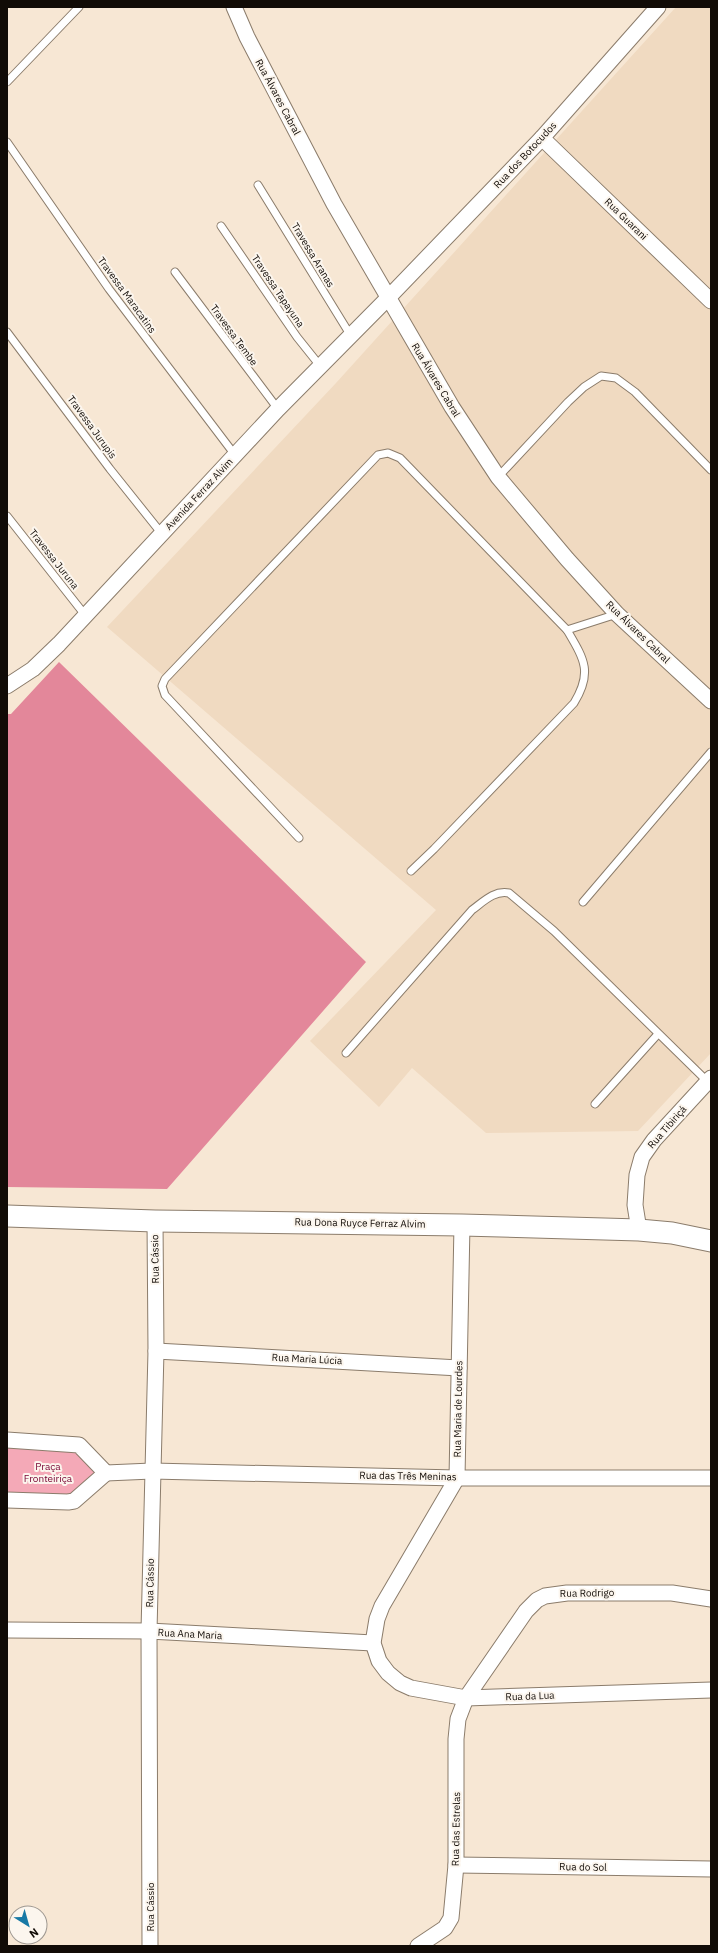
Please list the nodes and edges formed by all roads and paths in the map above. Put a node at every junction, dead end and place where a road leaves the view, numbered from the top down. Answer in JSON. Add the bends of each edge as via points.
{"nodes":[{"id":1,"x":79,"y":7,"type":"edge"},
{"id":2,"x":234,"y":7,"type":"edge"},
{"id":3,"x":658,"y":7,"type":"edge"},
{"id":4,"x":7,"y":82,"type":"edge"},
{"id":5,"x":542,"y":138,"type":"junction"},
{"id":6,"x":7,"y":142,"type":"edge"},
{"id":7,"x":258,"y":185,"type":"dead end"},
{"id":8,"x":221,"y":226,"type":"dead end"},
{"id":9,"x":175,"y":272,"type":"dead end"},
{"id":10,"x":387,"y":299,"type":"junction"},
{"id":11,"x":711,"y":301,"type":"edge"},
{"id":12,"x":7,"y":332,"type":"edge"},
{"id":13,"x":351,"y":336,"type":"junction"},
{"id":14,"x":321,"y":367,"type":"junction"},
{"id":15,"x":278,"y":409,"type":"junction"},
{"id":16,"x":235,"y":455,"type":"junction"},
{"id":17,"x":711,"y":470,"type":"edge"},
{"id":18,"x":498,"y":477,"type":"junction"},
{"id":19,"x":7,"y":516,"type":"edge"},
{"id":20,"x":162,"y":534,"type":"junction"},
{"id":21,"x":617,"y":614,"type":"junction"},
{"id":22,"x":85,"y":615,"type":"junction"},
{"id":23,"x":567,"y":630,"type":"junction"},
{"id":24,"x":8,"y":684,"type":"edge"},
{"id":25,"x":711,"y":701,"type":"edge"},
{"id":26,"x":711,"y":752,"type":"edge"},
{"id":27,"x":299,"y":838,"type":"dead end"},
{"id":28,"x":411,"y":871,"type":"dead end"},
{"id":29,"x":583,"y":902,"type":"dead end"},
{"id":30,"x":658,"y":1034,"type":"junction"},
{"id":31,"x":346,"y":1053,"type":"dead end"},
{"id":32,"x":709,"y":1080,"type":"edge"},
{"id":33,"x":595,"y":1104,"type":"dead end"},
{"id":34,"x":7,"y":1216,"type":"edge"},
{"id":35,"x":155,"y":1221,"type":"junction"},
{"id":36,"x":462,"y":1225,"type":"junction"},
{"id":37,"x":639,"y":1230,"type":"junction"},
{"id":38,"x":711,"y":1241,"type":"edge"},
{"id":39,"x":156,"y":1351,"type":"junction"},
{"id":40,"x":459,"y":1368,"type":"junction"},
{"id":41,"x":7,"y":1440,"type":"edge"},
{"id":42,"x":152,"y":1471,"type":"junction"},
{"id":43,"x":106,"y":1473,"type":"junction"},
{"id":44,"x":457,"y":1478,"type":"junction"},
{"id":45,"x":711,"y":1478,"type":"edge"},
{"id":46,"x":7,"y":1500,"type":"edge"},
{"id":47,"x":711,"y":1599,"type":"edge"},
{"id":48,"x":7,"y":1630,"type":"edge"},
{"id":49,"x":149,"y":1631,"type":"junction"},
{"id":50,"x":373,"y":1643,"type":"junction"},
{"id":51,"x":711,"y":1690,"type":"edge"},
{"id":52,"x":466,"y":1698,"type":"junction"},
{"id":53,"x":456,"y":1866,"type":"junction"},
{"id":54,"x":711,"y":1869,"type":"edge"},
{"id":55,"x":150,"y":1946,"type":"edge"},
{"id":56,"x":418,"y":1946,"type":"edge"}],
"edges":[{"from":1,"to":4,"type":"lane"},
{"from":2,"to":10,"type":"street","name":"Rua Álvares Cabral","via":[[246,37]]},
{"from":3,"to":5,"type":"street","name":"Rua dos Botocudos"},
{"from":5,"to":10,"type":"street","name":"Rua dos Botocudos"},
{"from":5,"to":11,"type":"street","name":"Rua Guarani"},
{"from":6,"to":16,"type":"lane","name":"Travessa Maracatins","via":[[109,289]]},
{"from":7,"to":13,"type":"lane","name":"Travessa Aranas"},
{"from":8,"to":14,"type":"lane","name":"Travessa Tapayuna","via":[[297,337]]},
{"from":9,"to":15,"type":"lane","name":"Travessa Tembe"},
{"from":10,"to":13,"type":"street","name":"Avenida Ferraz Alvim"},
{"from":10,"to":18,"type":"street","name":"Rua Álvares Cabral"},
{"from":12,"to":20,"type":"lane","name":"Travessa Jurupis"},
{"from":13,"to":14,"type":"street","name":"Avenida Ferraz Alvim"},
{"from":14,"to":15,"type":"street","name":"Avenida Ferraz Alvim"},
{"from":15,"to":16,"type":"street","name":"Avenida Ferraz Alvim"},
{"from":16,"to":20,"type":"street","name":"Avenida Ferraz Alvim"},
{"from":17,"to":18,"type":"lane","via":[[635,392],[616,378],[601,376],[568,402]]},
{"from":18,"to":21,"type":"street","name":"Rua Álvares Cabral","via":[[562,554]]},
{"from":19,"to":22,"type":"lane","name":"Travessa Juruna"},
{"from":20,"to":22,"type":"street","name":"Avenida Ferraz Alvim"},
{"from":21,"to":23,"type":"lane"},
{"from":21,"to":25,"type":"street","name":"Rua Álvares Cabral"},
{"from":22,"to":24,"type":"street","name":"Avenida Ferraz Alvim","via":[[33,669]]},
{"from":23,"to":27,"type":"lane","via":[[400,458],[388,453],[378,455],[165,679],[162,686],[165,695]]},
{"from":23,"to":28,"type":"lane","via":[[582,656],[585,674],[583,688],[574,703]]},
{"from":26,"to":29,"type":"lane"},
{"from":30,"to":31,"type":"lane","via":[[554,931],[509,893],[502,891],[472,910]]},
{"from":30,"to":32,"type":"lane"},
{"from":30,"to":33,"type":"lane"},
{"from":32,"to":37,"type":"street","name":"Rua Tibiriçá","via":[[654,1140],[642,1157],[637,1174],[635,1205]]},
{"from":34,"to":35,"type":"main road","name":"Rua Dona Ruyce Ferraz Alvim"},
{"from":35,"to":36,"type":"main road","name":"Rua Dona Ruyce Ferraz Alvim"},
{"from":35,"to":39,"type":"street","name":"Rua Cássio"},
{"from":36,"to":37,"type":"main road","name":"Rua Dona Ruyce Ferraz Alvim"},
{"from":36,"to":40,"type":"street","name":"Rua Maria de Lourdes"},
{"from":37,"to":38,"type":"main road","name":"Rua Dona Ruyce Ferraz Alvim","via":[[672,1233]]},
{"from":39,"to":40,"type":"street","name":"Rua Maria Lúcia"},
{"from":39,"to":42,"type":"street","name":"Rua Cássio"},
{"from":40,"to":44,"type":"street","name":"Rua Maria de Lourdes"},
{"from":41,"to":43,"type":"street","via":[[78,1445]]},
{"from":42,"to":43,"type":"street","name":"Rua das Três Meninas"},
{"from":42,"to":44,"type":"street","name":"Rua das Três Meninas"},
{"from":42,"to":49,"type":"street","name":"Rua Cássio"},
{"from":43,"to":46,"type":"street","via":[[80,1497],[68,1502]]},
{"from":44,"to":45,"type":"street","name":"Rua das Três Meninas"},
{"from":44,"to":50,"type":"street","name":"Rua Maria de Lourdes","via":[[382,1606]]},
{"from":47,"to":52,"type":"street","name":"Rua Rodrigo","via":[[672,1593],[567,1593],[545,1596],[526,1611]]},
{"from":48,"to":49,"type":"street","name":"Rua Ana Maria"},
{"from":49,"to":50,"type":"street","name":"Rua Ana Maria"},
{"from":49,"to":55,"type":"street","name":"Rua Cássio"},
{"from":50,"to":52,"type":"street","name":"Rua da Lua","via":[[379,1661],[400,1683],[411,1688]]},
{"from":51,"to":52,"type":"street","name":"Rua da Lua"},
{"from":52,"to":53,"type":"street","name":"Rua das Estrelas","via":[[458,1719],[456,1739]]},
{"from":53,"to":54,"type":"street","name":"Rua do Sol"},
{"from":53,"to":56,"type":"street","name":"Rua das Estrelas","via":[[451,1918],[448,1924]]}]}
